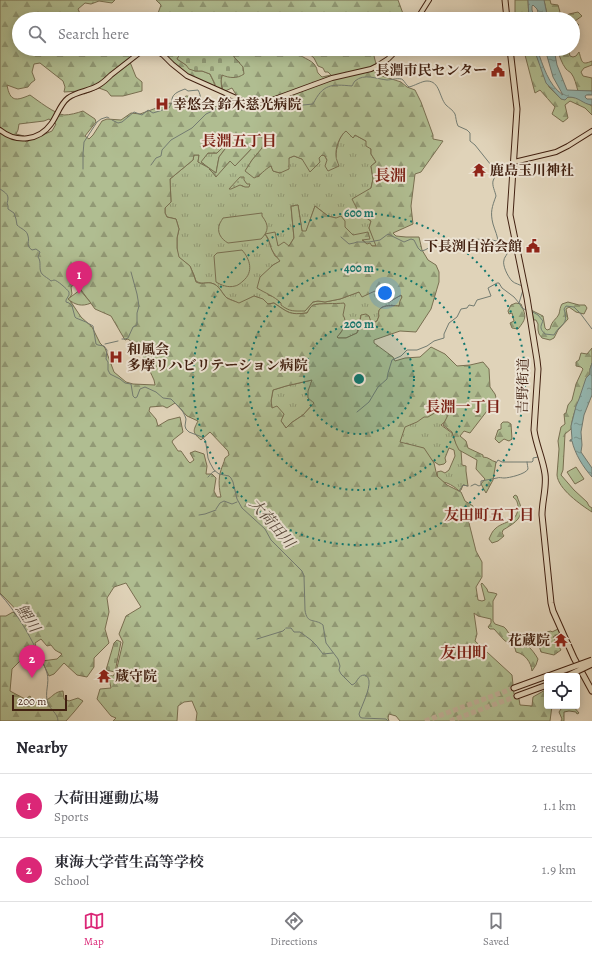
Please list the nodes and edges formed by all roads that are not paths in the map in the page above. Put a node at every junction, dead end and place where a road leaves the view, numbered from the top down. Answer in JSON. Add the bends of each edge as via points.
{"nodes":[{"id":1,"x":429,"y":0,"type":"edge"},
{"id":2,"x":505,"y":0,"type":"edge"},
{"id":3,"x":421,"y":12,"type":"edge"},
{"id":4,"x":506,"y":12,"type":"edge"},
{"id":5,"x":136,"y":56,"type":"edge"},
{"id":6,"x":163,"y":56,"type":"edge"},
{"id":7,"x":391,"y":56,"type":"edge"},
{"id":8,"x":511,"y":56,"type":"edge"},
{"id":9,"x":0,"y":130,"type":"edge"},
{"id":10,"x":592,"y":131,"type":"edge"},
{"id":11,"x":514,"y":162,"type":"junction"},
{"id":12,"x":592,"y":660,"type":"edge"},
{"id":13,"x":592,"y":664,"type":"edge"},
{"id":14,"x":556,"y":673,"type":"edge"},
{"id":15,"x":573,"y":673,"type":"edge"},
{"id":16,"x":544,"y":677,"type":"edge"},
{"id":17,"x":544,"y":686,"type":"edge"},
{"id":18,"x":514,"y":688,"type":"tunnel mouth"},
{"id":19,"x":592,"y":691,"type":"edge"},
{"id":20,"x":517,"y":696,"type":"tunnel mouth"}],
"edges":[{"from":1,"to":3,"type":"main road"},
{"from":2,"to":4,"type":"highway"},
{"from":5,"to":9,"type":"main road","via":[[99,86],[68,98],[50,126],[37,136],[18,139]]},
{"from":6,"to":7,"type":"main road","via":[[187,76],[243,101],[258,103],[332,78],[371,69]]},
{"from":8,"to":11,"type":"highway","name":"吉野街道","via":[[517,109]]},
{"from":10,"to":11,"type":"main road","via":[[556,152]]},
{"from":11,"to":19,"type":"highway","name":"吉野街道","via":[[510,214],[537,360],[534,430],[545,474],[542,515],[552,606]]},
{"from":12,"to":14,"type":"highway","bridge":true},
{"from":13,"to":15,"type":"highway","bridge":true},
{"from":16,"to":18,"type":"highway"},
{"from":17,"to":20,"type":"highway"}]}
